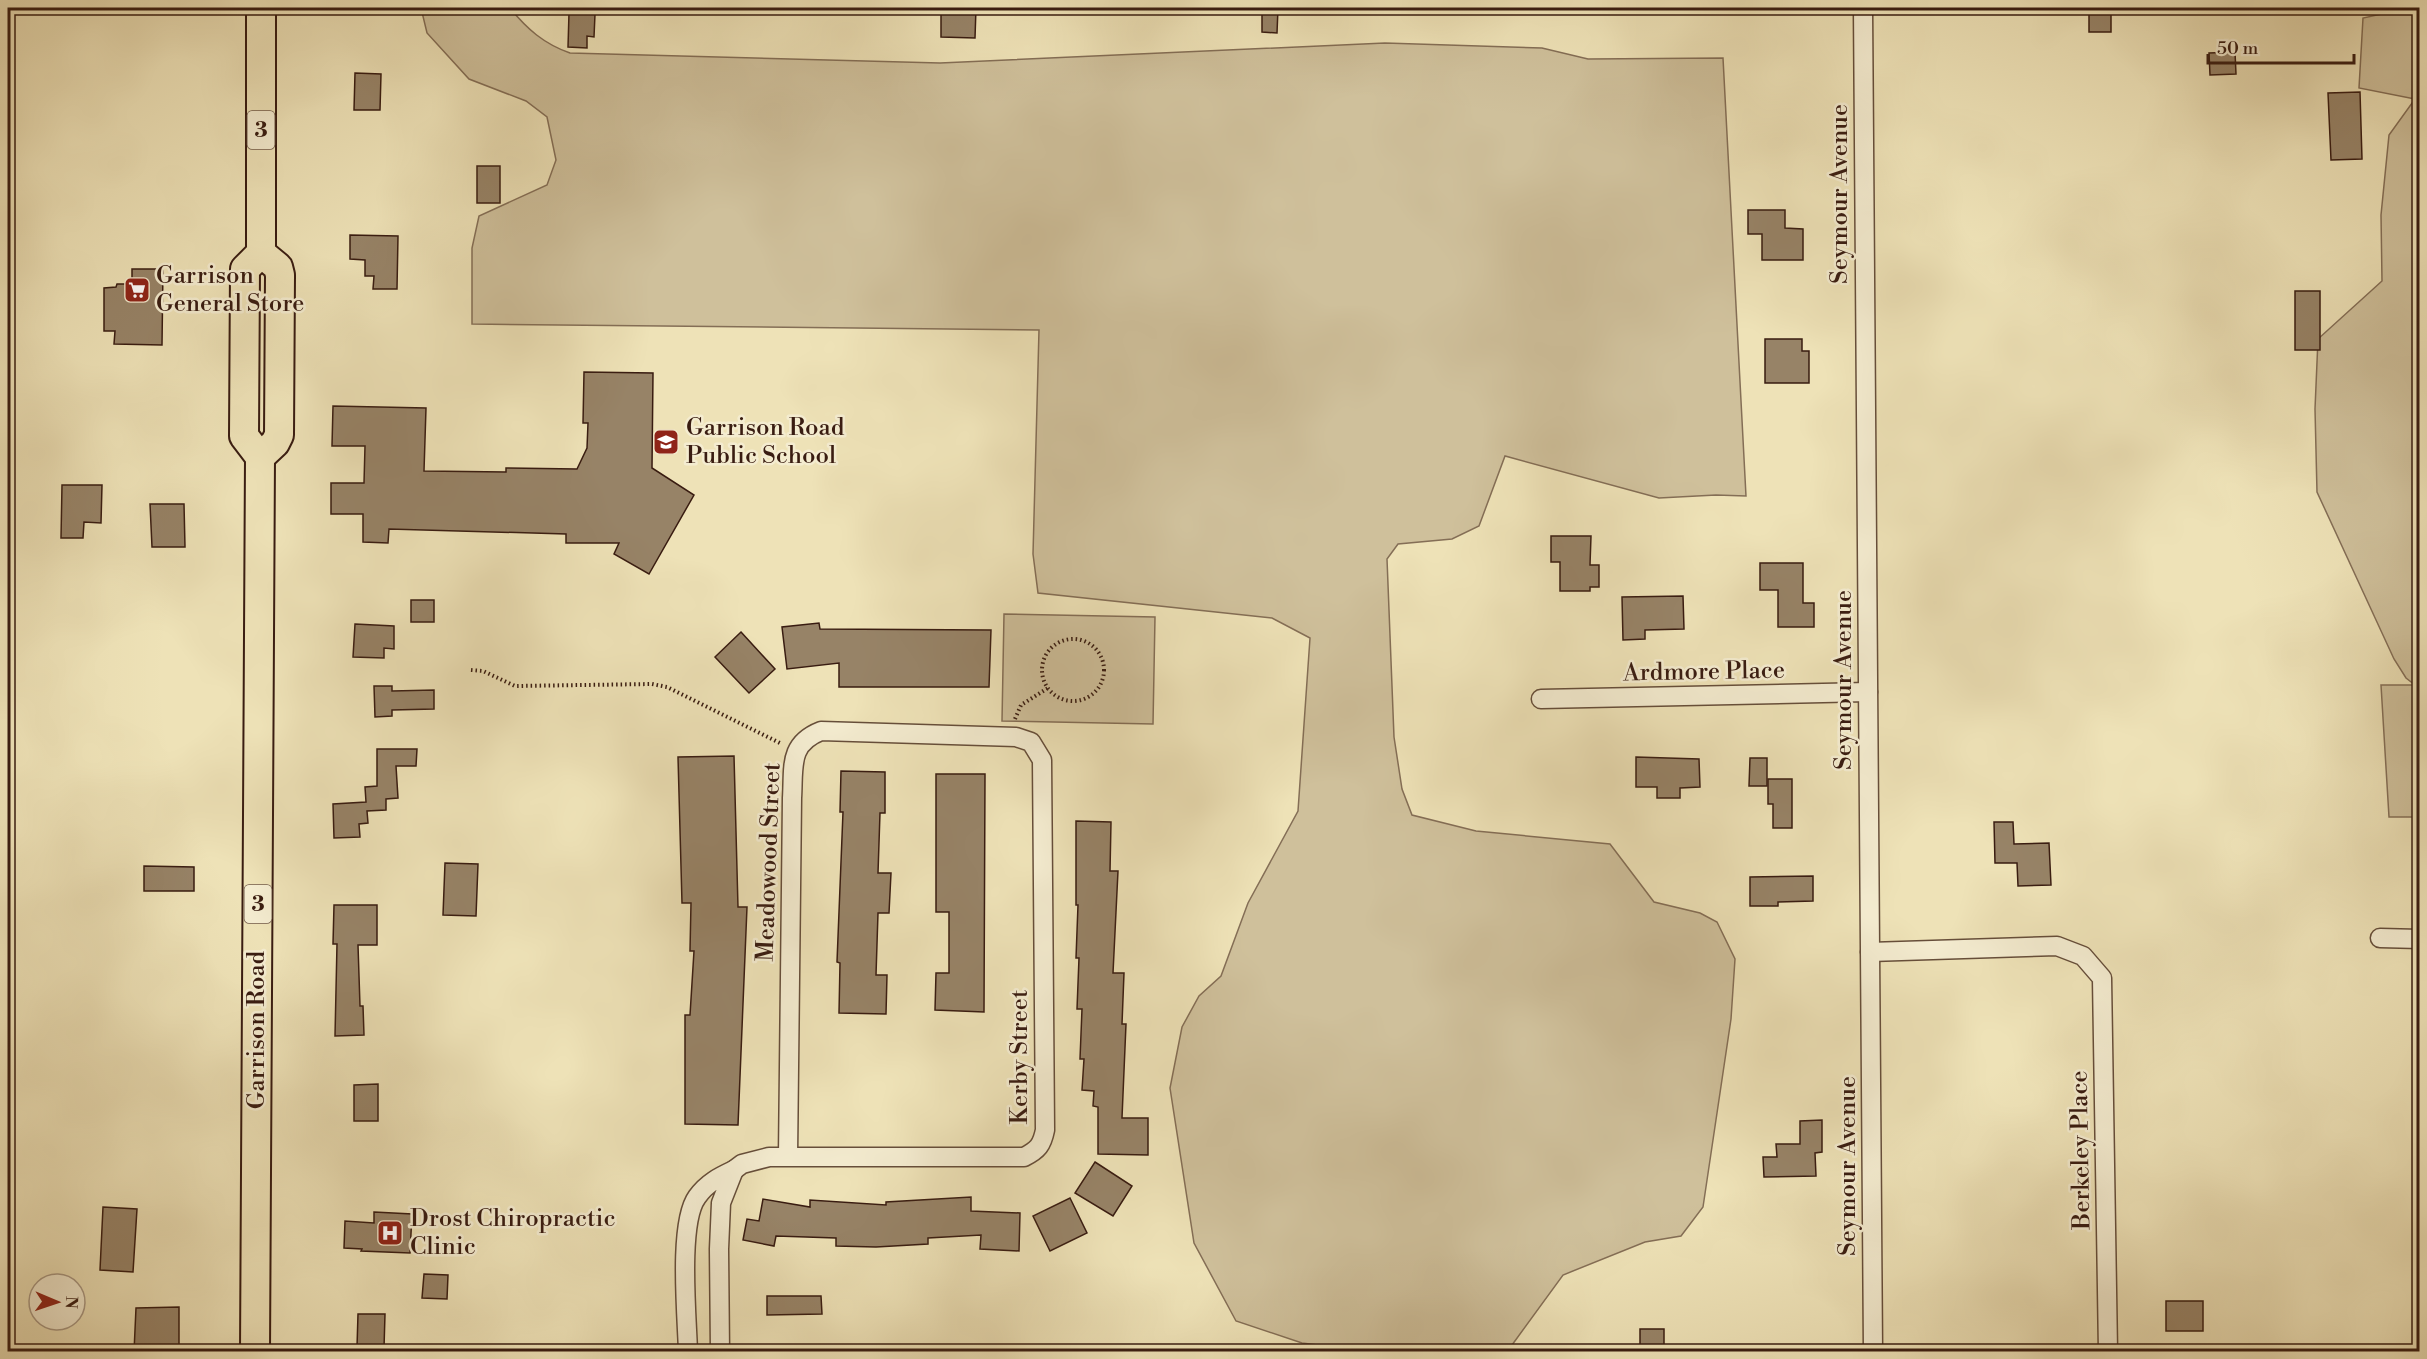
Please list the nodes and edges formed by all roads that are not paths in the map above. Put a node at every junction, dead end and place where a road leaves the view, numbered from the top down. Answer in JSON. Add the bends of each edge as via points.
{"nodes":[{"id":1,"x":261,"y":8,"type":"edge"},
{"id":2,"x":1863,"y":8,"type":"edge"},
{"id":3,"x":1868,"y":692,"type":"junction"},
{"id":4,"x":1541,"y":699,"type":"dead end"},
{"id":5,"x":1037,"y":750,"type":"joint"},
{"id":6,"x":2380,"y":938,"type":"dead end"},
{"id":7,"x":2420,"y":939,"type":"edge"},
{"id":8,"x":1870,"y":952,"type":"junction"},
{"id":9,"x":788,"y":1157,"type":"junction"},
{"id":10,"x":734,"y":1170,"type":"junction"},
{"id":11,"x":255,"y":1352,"type":"edge"},
{"id":12,"x":688,"y":1352,"type":"edge"},
{"id":13,"x":720,"y":1352,"type":"edge"},
{"id":14,"x":1873,"y":1352,"type":"edge"},
{"id":15,"x":2108,"y":1352,"type":"edge"}],
"edges":[{"from":1,"to":11,"type":"main road","name":"Garrison Road","number":"3","via":[[261,253],[278,267],[280,275],[279,439],[260,457]]},
{"from":2,"to":3,"type":"street","name":"Seymour Avenue"},
{"from":3,"to":4,"type":"street","name":"Ardmore Place"},
{"from":3,"to":8,"type":"street","name":"Seymour Avenue"},
{"from":5,"to":9,"type":"street","name":"Kerby Street","via":[[1042,760],[1046,1130],[1042,1143],[1024,1157]]},
{"from":5,"to":9,"type":"street","name":"Meadowood Street","via":[[1030,742],[1012,737],[821,731],[800,744],[792,798]]},
{"from":6,"to":7,"type":"street"},
{"from":8,"to":14,"type":"street","name":"Seymour Avenue"},
{"from":8,"to":15,"type":"street","name":"Berkeley Place","via":[[2057,946],[2083,956],[2102,978]]},
{"from":9,"to":10,"type":"street","via":[[762,1159]]},
{"from":10,"to":12,"type":"street","via":[[711,1182],[696,1198],[687,1222]]},
{"from":10,"to":13,"type":"street","via":[[722,1203]]}]}
